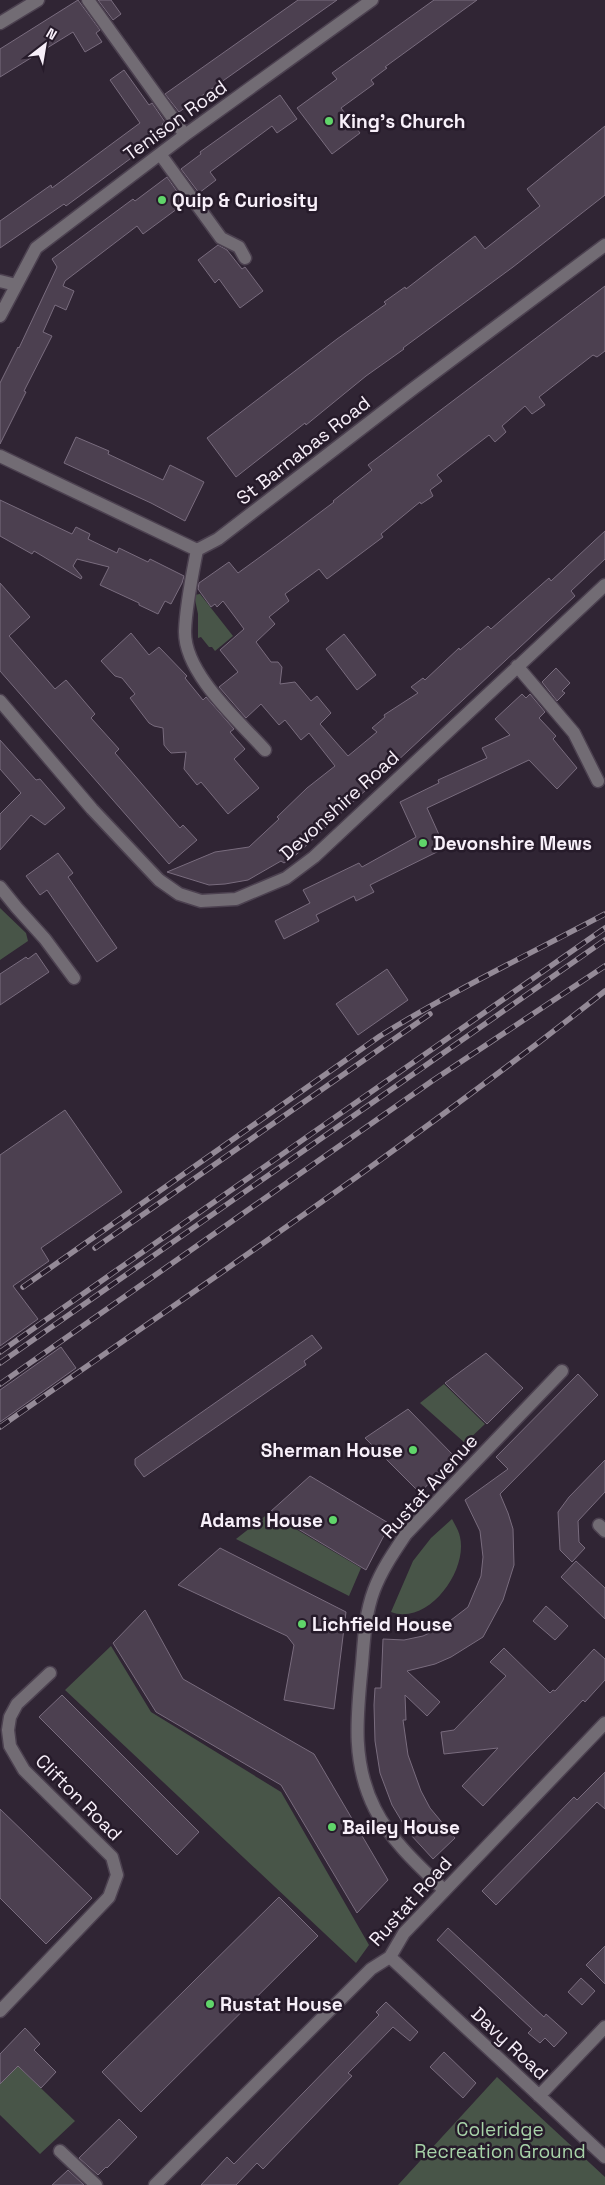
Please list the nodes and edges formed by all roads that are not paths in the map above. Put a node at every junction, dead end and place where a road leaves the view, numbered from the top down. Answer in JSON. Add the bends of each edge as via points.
{"nodes":[{"id":1,"x":38,"y":0,"type":"edge"},
{"id":2,"x":88,"y":0,"type":"edge"},
{"id":3,"x":372,"y":0,"type":"edge"},
{"id":4,"x":0,"y":23,"type":"edge"},
{"id":5,"x":185,"y":135,"type":"junction"},
{"id":6,"x":160,"y":154,"type":"junction"},
{"id":7,"x":605,"y":245,"type":"edge"},
{"id":8,"x":245,"y":258,"type":"dead end"},
{"id":9,"x":0,"y":281,"type":"edge"},
{"id":10,"x":16,"y":285,"type":"junction"},
{"id":11,"x":0,"y":316,"type":"edge"},
{"id":12,"x":0,"y":456,"type":"edge"},
{"id":13,"x":197,"y":550,"type":"junction"},
{"id":14,"x":605,"y":585,"type":"edge"},
{"id":15,"x":517,"y":666,"type":"junction"},
{"id":16,"x":0,"y":702,"type":"edge"},
{"id":17,"x":265,"y":750,"type":"dead end"},
{"id":18,"x":598,"y":781,"type":"dead end"},
{"id":19,"x":0,"y":887,"type":"edge"},
{"id":20,"x":74,"y":978,"type":"dead end"},
{"id":21,"x":562,"y":1371,"type":"dead end"},
{"id":22,"x":50,"y":1673,"type":"dead end"},
{"id":23,"x":605,"y":1723,"type":"edge"},
{"id":24,"x":444,"y":1890,"type":"junction"},
{"id":25,"x":390,"y":1957,"type":"junction"},
{"id":26,"x":0,"y":2010,"type":"edge"},
{"id":27,"x":605,"y":2027,"type":"edge"},
{"id":28,"x":539,"y":2096,"type":"junction"},
{"id":29,"x":60,"y":2151,"type":"dead end"},
{"id":30,"x":605,"y":2156,"type":"edge"},
{"id":31,"x":96,"y":2185,"type":"edge"},
{"id":32,"x":155,"y":2185,"type":"edge"}],
"edges":[{"from":1,"to":4,"type":"street"},
{"from":2,"to":5,"type":"street"},
{"from":3,"to":5,"type":"street","name":"Tenison Road"},
{"from":5,"to":6,"type":"street","name":"Tenison Road"},
{"from":6,"to":8,"type":"street","via":[[221,238],[239,247]]},
{"from":6,"to":10,"type":"street","name":"Tenison Road","via":[[36,248]]},
{"from":7,"to":13,"type":"street","name":"St Barnabas Road","via":[[218,539]]},
{"from":9,"to":10,"type":"street"},
{"from":10,"to":11,"type":"street","name":"Tenison Road"},
{"from":12,"to":13,"type":"street"},
{"from":13,"to":17,"type":"street","via":[[185,632],[190,653],[204,682]]},
{"from":14,"to":15,"type":"street","name":"Devonshire Road"},
{"from":15,"to":16,"type":"street","name":"Devonshire Road","via":[[314,857],[286,878],[236,899],[201,901],[179,894],[159,880],[79,795]]},
{"from":15,"to":18,"type":"street","via":[[574,733]]},
{"from":19,"to":20,"type":"street"},
{"from":21,"to":24,"type":"street","name":"Rustat Avenue","via":[[406,1534],[388,1560],[368,1612],[356,1730],[361,1772],[375,1810],[406,1854]]},
{"from":22,"to":26,"type":"street","name":"Clifton Road","via":[[17,1704],[10,1717],[10,1746],[24,1770],[112,1856],[117,1875],[109,1897]]},
{"from":23,"to":24,"type":"street","name":"Rustat Road"},
{"from":24,"to":25,"type":"street","name":"Rustat Road","via":[[404,1933]]},
{"from":25,"to":28,"type":"street","name":"Davy Road"},
{"from":25,"to":32,"type":"street","name":"Rustat Road","via":[[371,1969]]},
{"from":27,"to":28,"type":"street"},
{"from":28,"to":30,"type":"street","name":"Davy Road"},
{"from":29,"to":31,"type":"street"}]}
